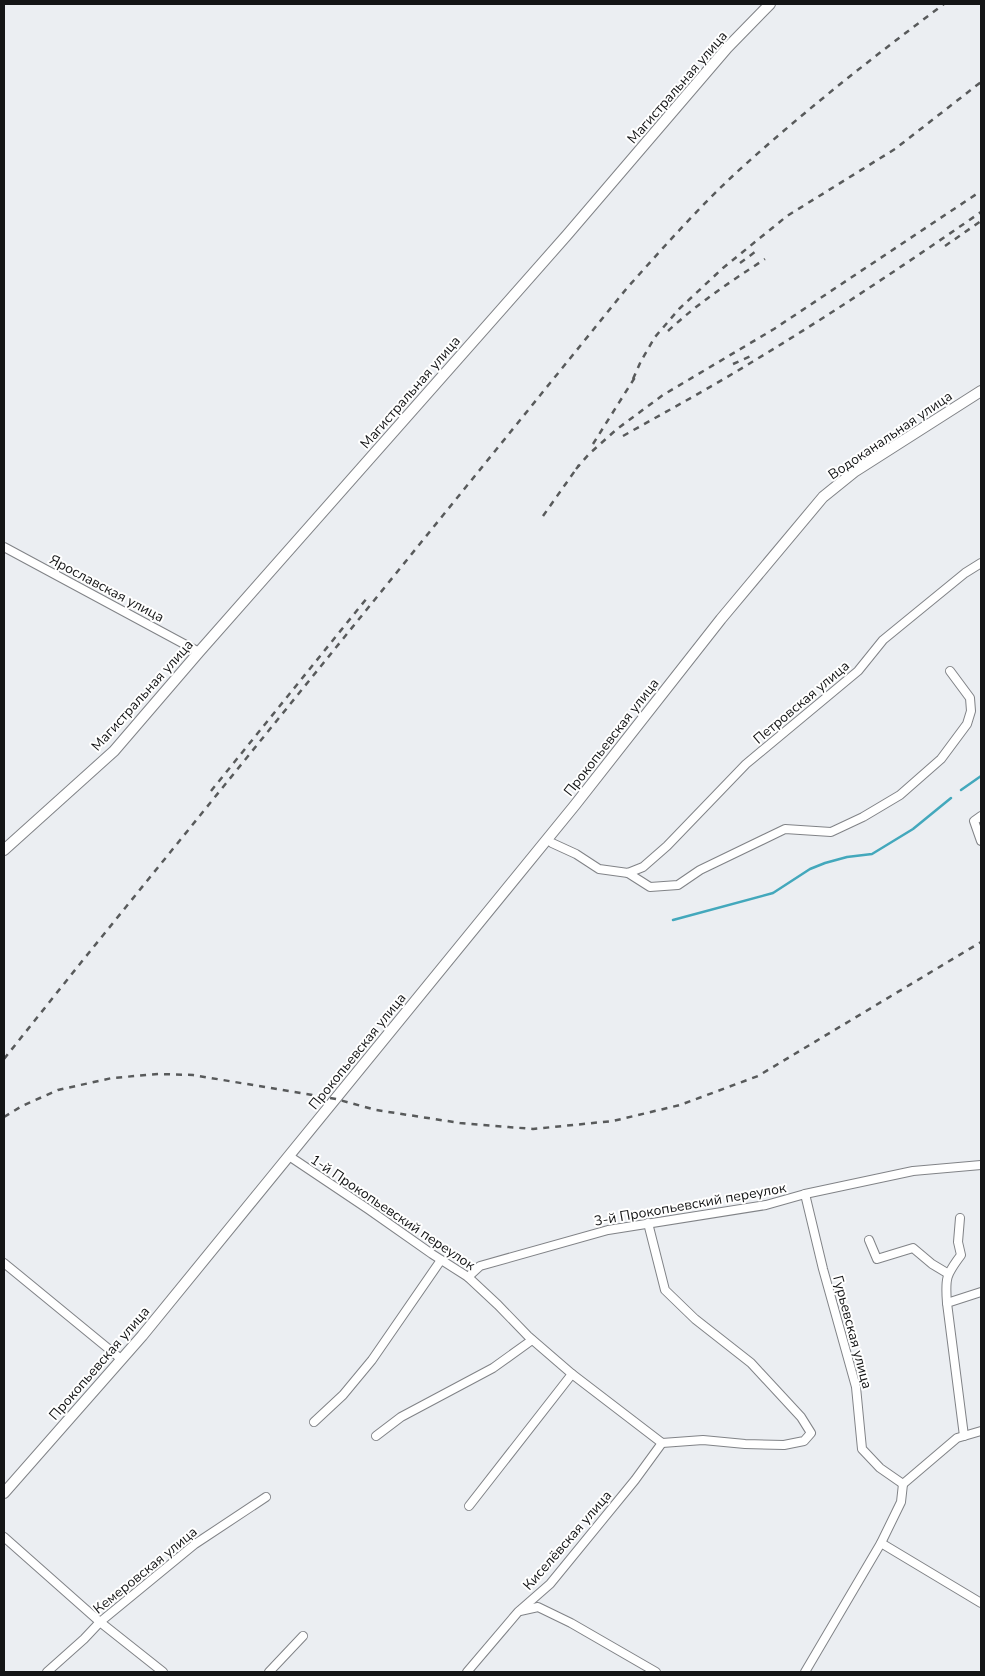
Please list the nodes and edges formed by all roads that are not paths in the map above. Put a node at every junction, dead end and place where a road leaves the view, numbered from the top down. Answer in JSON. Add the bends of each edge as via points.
{"nodes":[{"id":1,"x":770,"y":4,"type":"edge"},
{"id":2,"x":981,"y":391,"type":"edge"},
{"id":3,"x":4,"y":547,"type":"edge"},
{"id":4,"x":981,"y":563,"type":"edge"},
{"id":5,"x":721,"y":619,"type":"joint"},
{"id":6,"x":199,"y":652,"type":"junction"},
{"id":7,"x":950,"y":671,"type":"dead end"},
{"id":8,"x":981,"y":816,"type":"edge"},
{"id":9,"x":981,"y":841,"type":"edge"},
{"id":10,"x":552,"y":843,"type":"dead end"},
{"id":11,"x":4,"y":850,"type":"edge"},
{"id":12,"x":628,"y":873,"type":"junction"},
{"id":13,"x":289,"y":1156,"type":"junction"},
{"id":14,"x":981,"y":1165,"type":"edge"},
{"id":15,"x":805,"y":1194,"type":"junction"},
{"id":16,"x":960,"y":1218,"type":"dead end"},
{"id":17,"x":648,"y":1223,"type":"junction"},
{"id":18,"x":869,"y":1240,"type":"dead end"},
{"id":19,"x":440,"y":1260,"type":"junction"},
{"id":20,"x":4,"y":1263,"type":"edge"},
{"id":21,"x":947,"y":1274,"type":"junction"},
{"id":22,"x":468,"y":1276,"type":"junction"},
{"id":23,"x":981,"y":1292,"type":"edge"},
{"id":24,"x":947,"y":1303,"type":"junction"},
{"id":25,"x":532,"y":1340,"type":"junction"},
{"id":26,"x":121,"y":1359,"type":"junction"},
{"id":27,"x":572,"y":1374,"type":"junction"},
{"id":28,"x":314,"y":1422,"type":"dead end"},
{"id":29,"x":981,"y":1431,"type":"edge"},
{"id":30,"x":376,"y":1436,"type":"dead end"},
{"id":31,"x":964,"y":1436,"type":"junction"},
{"id":32,"x":662,"y":1443,"type":"junction"},
{"id":33,"x":903,"y":1484,"type":"junction"},
{"id":34,"x":4,"y":1492,"type":"edge"},
{"id":35,"x":266,"y":1497,"type":"dead end"},
{"id":36,"x":469,"y":1506,"type":"dead end"},
{"id":37,"x":4,"y":1537,"type":"edge"},
{"id":38,"x":881,"y":1543,"type":"junction"},
{"id":39,"x":981,"y":1603,"type":"edge"},
{"id":40,"x":518,"y":1612,"type":"junction"},
{"id":41,"x":100,"y":1622,"type":"junction"},
{"id":42,"x":303,"y":1636,"type":"dead end"},
{"id":43,"x":47,"y":1672,"type":"edge"},
{"id":44,"x":163,"y":1672,"type":"edge"},
{"id":45,"x":269,"y":1672,"type":"edge"},
{"id":46,"x":467,"y":1672,"type":"edge"},
{"id":47,"x":656,"y":1672,"type":"edge"},
{"id":48,"x":805,"y":1672,"type":"edge"}],
"edges":[{"from":1,"to":6,"type":"main road","name":"Магистральная улица","via":[[727,48],[567,235]]},
{"from":2,"to":5,"type":"main road","name":"Водоканальная улица","via":[[854,472],[823,497]]},
{"from":3,"to":6,"type":"street","name":"Ярославская улица"},
{"from":4,"to":12,"type":"street","name":"Петровская улица","via":[[883,640],[858,670],[746,764],[667,846],[643,867]]},
{"from":5,"to":13,"type":"main road","name":"Прокопьевская улица","via":[[576,805]]},
{"from":6,"to":11,"type":"main road","name":"Магистральная улица","via":[[114,750]]},
{"from":7,"to":12,"type":"street","via":[[970,698],[967,724],[941,759],[900,795],[831,832],[785,829],[700,870],[678,885],[650,886]]},
{"from":8,"to":9,"type":"street","via":[[974,822]]},
{"from":10,"to":12,"type":"street","via":[[599,868]]},
{"from":13,"to":19,"type":"street","name":"1-й Прокопьевский переулок"},
{"from":13,"to":26,"type":"main road","name":"Прокопьевская улица"},
{"from":14,"to":15,"type":"street","name":"3-й Прокопьевский переулок","via":[[913,1172]]},
{"from":15,"to":17,"type":"street","name":"3-й Прокопьевский переулок","via":[[766,1205]]},
{"from":15,"to":33,"type":"street","name":"Гурьевская улица","via":[[856,1387],[862,1449],[880,1468]]},
{"from":16,"to":21,"type":"street","via":[[960,1255]]},
{"from":17,"to":22,"type":"street","name":"3-й Прокопьевский переулок","via":[[608,1230],[480,1266]]},
{"from":17,"to":32,"type":"street","via":[[665,1290],[695,1319],[751,1363],[802,1417],[811,1433],[804,1441],[784,1445],[703,1440]]},
{"from":18,"to":21,"type":"street","via":[[877,1259],[913,1248]]},
{"from":19,"to":22,"type":"street","name":"1-й Прокопьевский переулок"},
{"from":19,"to":28,"type":"street","via":[[372,1360],[343,1396]]},
{"from":20,"to":26,"type":"street"},
{"from":21,"to":24,"type":"street"},
{"from":22,"to":25,"type":"street","name":"1-й Прокопьевский переулок"},
{"from":23,"to":24,"type":"street"},
{"from":24,"to":31,"type":"street"},
{"from":25,"to":27,"type":"street","name":"1-й Прокопьевский переулок"},
{"from":25,"to":30,"type":"street","via":[[493,1368],[401,1417]]},
{"from":26,"to":34,"type":"main road","name":"Прокопьевская улица"},
{"from":27,"to":32,"type":"street","name":"1-й Прокопьевский переулок"},
{"from":27,"to":36,"type":"street"},
{"from":29,"to":31,"type":"street"},
{"from":31,"to":33,"type":"street","via":[[957,1438]]},
{"from":32,"to":40,"type":"street","name":"Киселёвская улица","via":[[550,1584]]},
{"from":33,"to":38,"type":"street","via":[[901,1502]]},
{"from":35,"to":41,"type":"street","name":"Кемеровская улица","via":[[195,1544]]},
{"from":37,"to":41,"type":"street"},
{"from":38,"to":39,"type":"street"},
{"from":38,"to":48,"type":"street"},
{"from":40,"to":46,"type":"street","name":"Киселёвская улица"},
{"from":40,"to":47,"type":"street","via":[[538,1607]]},
{"from":41,"to":43,"type":"street","name":"Кемеровская улица"},
{"from":41,"to":44,"type":"street"},
{"from":42,"to":45,"type":"street"}]}
